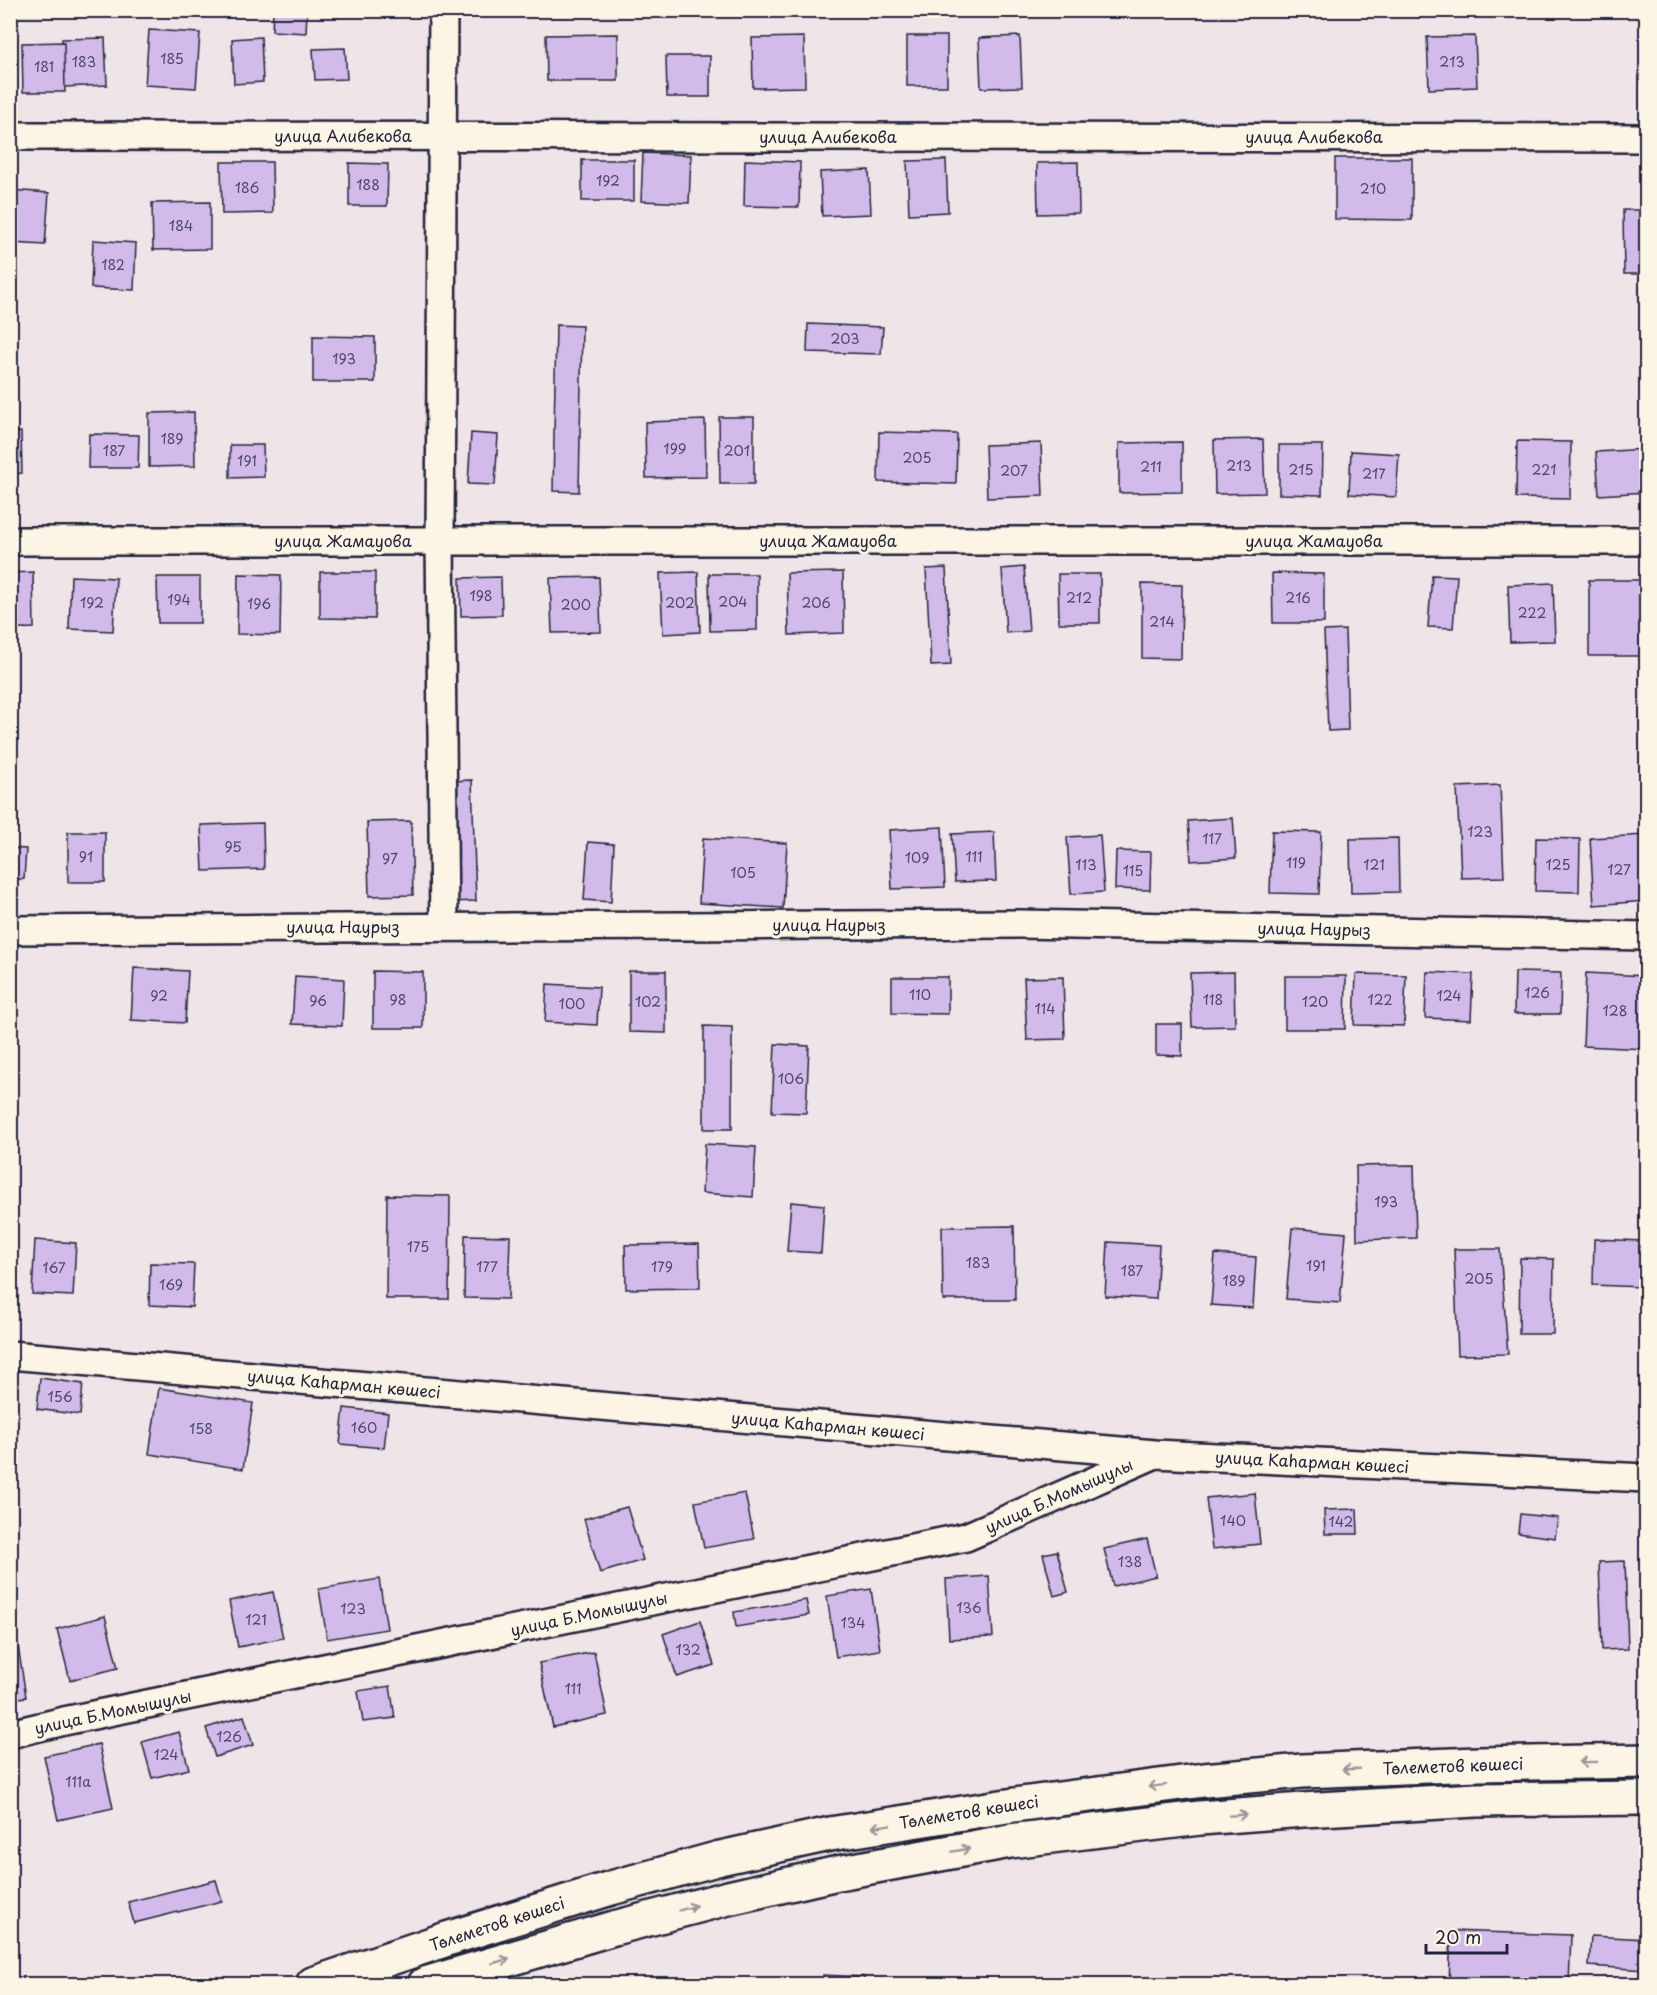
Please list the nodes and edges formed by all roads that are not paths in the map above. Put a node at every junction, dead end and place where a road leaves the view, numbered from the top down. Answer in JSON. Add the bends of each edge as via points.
{"nodes":[{"id":1,"x":443,"y":10,"type":"edge"},
{"id":2,"x":10,"y":136,"type":"edge"},
{"id":3,"x":443,"y":136,"type":"junction"},
{"id":4,"x":1647,"y":138,"type":"edge"},
{"id":5,"x":10,"y":541,"type":"edge"},
{"id":6,"x":440,"y":541,"type":"junction"},
{"id":7,"x":1647,"y":541,"type":"edge"},
{"id":8,"x":444,"y":926,"type":"junction"},
{"id":9,"x":10,"y":930,"type":"edge"},
{"id":10,"x":1647,"y":936,"type":"edge"},
{"id":11,"x":10,"y":1355,"type":"edge"},
{"id":12,"x":1155,"y":1454,"type":"junction"},
{"id":13,"x":1647,"y":1478,"type":"edge"},
{"id":14,"x":10,"y":1734,"type":"edge"},
{"id":15,"x":1647,"y":1761,"type":"edge"},
{"id":16,"x":1647,"y":1798,"type":"edge"},
{"id":17,"x":313,"y":1984,"type":"edge"},
{"id":18,"x":425,"y":1984,"type":"edge"}],
"edges":[{"from":1,"to":3,"type":"street"},
{"from":2,"to":3,"type":"street","name":"улица Алибекова"},
{"from":3,"to":4,"type":"street","name":"улица Алибекова"},
{"from":3,"to":6,"type":"street"},
{"from":5,"to":6,"type":"street","name":"улица Жамауова"},
{"from":6,"to":7,"type":"street","name":"улица Жамауова"},
{"from":6,"to":8,"type":"street"},
{"from":8,"to":9,"type":"street","name":"улица Наурыз"},
{"from":8,"to":10,"type":"street","name":"улица Наурыз","via":[[1020,924]]},
{"from":11,"to":12,"type":"street","name":"улица Каһарман көшесі"},
{"from":12,"to":13,"type":"street","name":"улица Каһарман көшесі"},
{"from":12,"to":14,"type":"street","name":"улица Б.Момышулы","via":[[966,1537]]},
{"from":15,"to":17,"type":"main road","name":"Төлеметов көшесі","one_way":true,"via":[[1478,1764],[1237,1777],[1007,1806],[830,1834],[720,1858],[611,1888]]},
{"from":18,"to":16,"type":"main road","one_way":true,"via":[[728,1898],[1010,1841],[1304,1810],[1476,1800]]}]}
